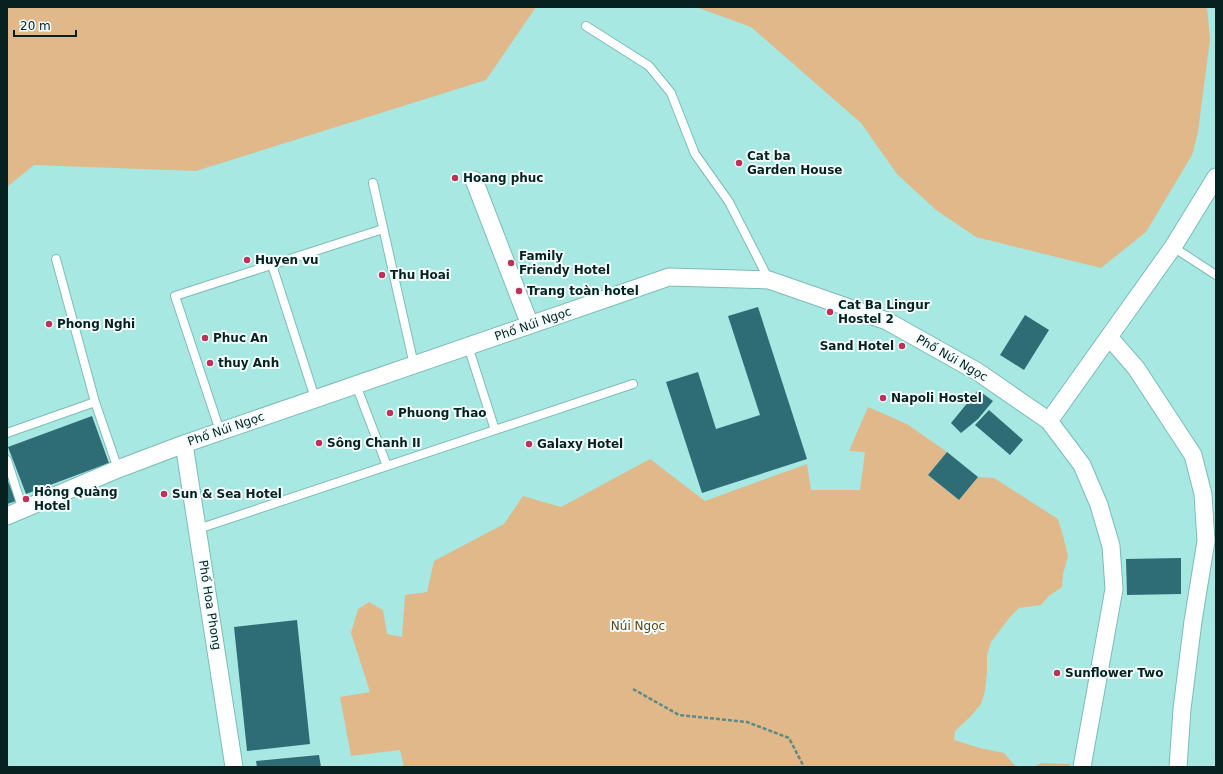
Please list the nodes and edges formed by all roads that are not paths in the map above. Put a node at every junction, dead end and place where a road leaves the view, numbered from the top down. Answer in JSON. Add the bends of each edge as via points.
{"nodes":[{"id":1,"x":586,"y":26,"type":"dead end"},
{"id":2,"x":1216,"y":177,"type":"edge"},
{"id":3,"x":474,"y":180,"type":"dead end"},
{"id":4,"x":373,"y":183,"type":"dead end"},
{"id":5,"x":384,"y":229,"type":"junction"},
{"id":6,"x":1173,"y":247,"type":"junction"},
{"id":7,"x":56,"y":259,"type":"dead end"},
{"id":8,"x":272,"y":265,"type":"junction"},
{"id":9,"x":1216,"y":275,"type":"edge"},
{"id":10,"x":769,"y":280,"type":"junction"},
{"id":11,"x":530,"y":325,"type":"junction"},
{"id":12,"x":1108,"y":337,"type":"junction"},
{"id":13,"x":468,"y":346,"type":"junction"},
{"id":14,"x":414,"y":364,"type":"junction"},
{"id":15,"x":356,"y":384,"type":"junction"},
{"id":16,"x":634,"y":384,"type":"dead end"},
{"id":17,"x":315,"y":398,"type":"junction"},
{"id":18,"x":95,"y":402,"type":"junction"},
{"id":19,"x":1049,"y":421,"type":"junction"},
{"id":20,"x":495,"y":430,"type":"junction"},
{"id":21,"x":220,"y":432,"type":"junction"},
{"id":22,"x":7,"y":433,"type":"edge"},
{"id":23,"x":184,"y":444,"type":"junction"},
{"id":24,"x":7,"y":460,"type":"edge"},
{"id":25,"x":387,"y":466,"type":"junction"},
{"id":26,"x":118,"y":469,"type":"junction"},
{"id":27,"x":23,"y":510,"type":"junction"},
{"id":28,"x":7,"y":516,"type":"edge"},
{"id":29,"x":198,"y":529,"type":"junction"},
{"id":30,"x":234,"y":767,"type":"edge"},
{"id":31,"x":1082,"y":767,"type":"edge"},
{"id":32,"x":1178,"y":767,"type":"edge"}],
"edges":[{"from":1,"to":10,"type":"lane","via":[[649,66],[671,93],[695,154],[728,202]]},
{"from":2,"to":6,"type":"street"},
{"from":3,"to":11,"type":"street"},
{"from":4,"to":5,"type":"lane"},
{"from":5,"to":8,"type":"lane"},
{"from":5,"to":14,"type":"lane"},
{"from":6,"to":9,"type":"lane"},
{"from":6,"to":12,"type":"street"},
{"from":7,"to":18,"type":"lane"},
{"from":8,"to":17,"type":"lane"},
{"from":8,"to":21,"type":"lane","via":[[175,296]]},
{"from":10,"to":11,"type":"street","name":"Phố Núi Ngọc","via":[[669,277]]},
{"from":10,"to":19,"type":"street","name":"Phố Núi Ngọc","via":[[887,321],[978,372]]},
{"from":11,"to":13,"type":"street","name":"Phố Núi Ngọc"},
{"from":12,"to":19,"type":"street"},
{"from":12,"to":32,"type":"street","via":[[1136,368],[1193,455],[1203,494],[1206,541],[1182,702]]},
{"from":13,"to":14,"type":"street","name":"Phố Núi Ngọc"},
{"from":13,"to":20,"type":"lane"},
{"from":14,"to":15,"type":"street","name":"Phố Núi Ngọc"},
{"from":15,"to":17,"type":"street","name":"Phố Núi Ngọc"},
{"from":15,"to":25,"type":"lane"},
{"from":16,"to":20,"type":"lane"},
{"from":17,"to":21,"type":"street","name":"Phố Núi Ngọc"},
{"from":18,"to":22,"type":"lane"},
{"from":18,"to":26,"type":"lane"},
{"from":19,"to":31,"type":"street","name":"Phố Núi Ngọc","via":[[1082,465],[1099,505],[1111,546],[1114,589]]},
{"from":20,"to":25,"type":"lane"},
{"from":21,"to":23,"type":"street","name":"Phố Núi Ngọc"},
{"from":23,"to":26,"type":"street","name":"Phố Núi Ngọc"},
{"from":23,"to":29,"type":"street","name":"Phố Hoa Phong"},
{"from":24,"to":27,"type":"lane"},
{"from":25,"to":29,"type":"lane"},
{"from":26,"to":27,"type":"street","name":"Phố Núi Ngọc"},
{"from":27,"to":28,"type":"street","name":"Phố Núi Ngọc"},
{"from":29,"to":30,"type":"street","name":"Phố Hoa Phong"}]}
